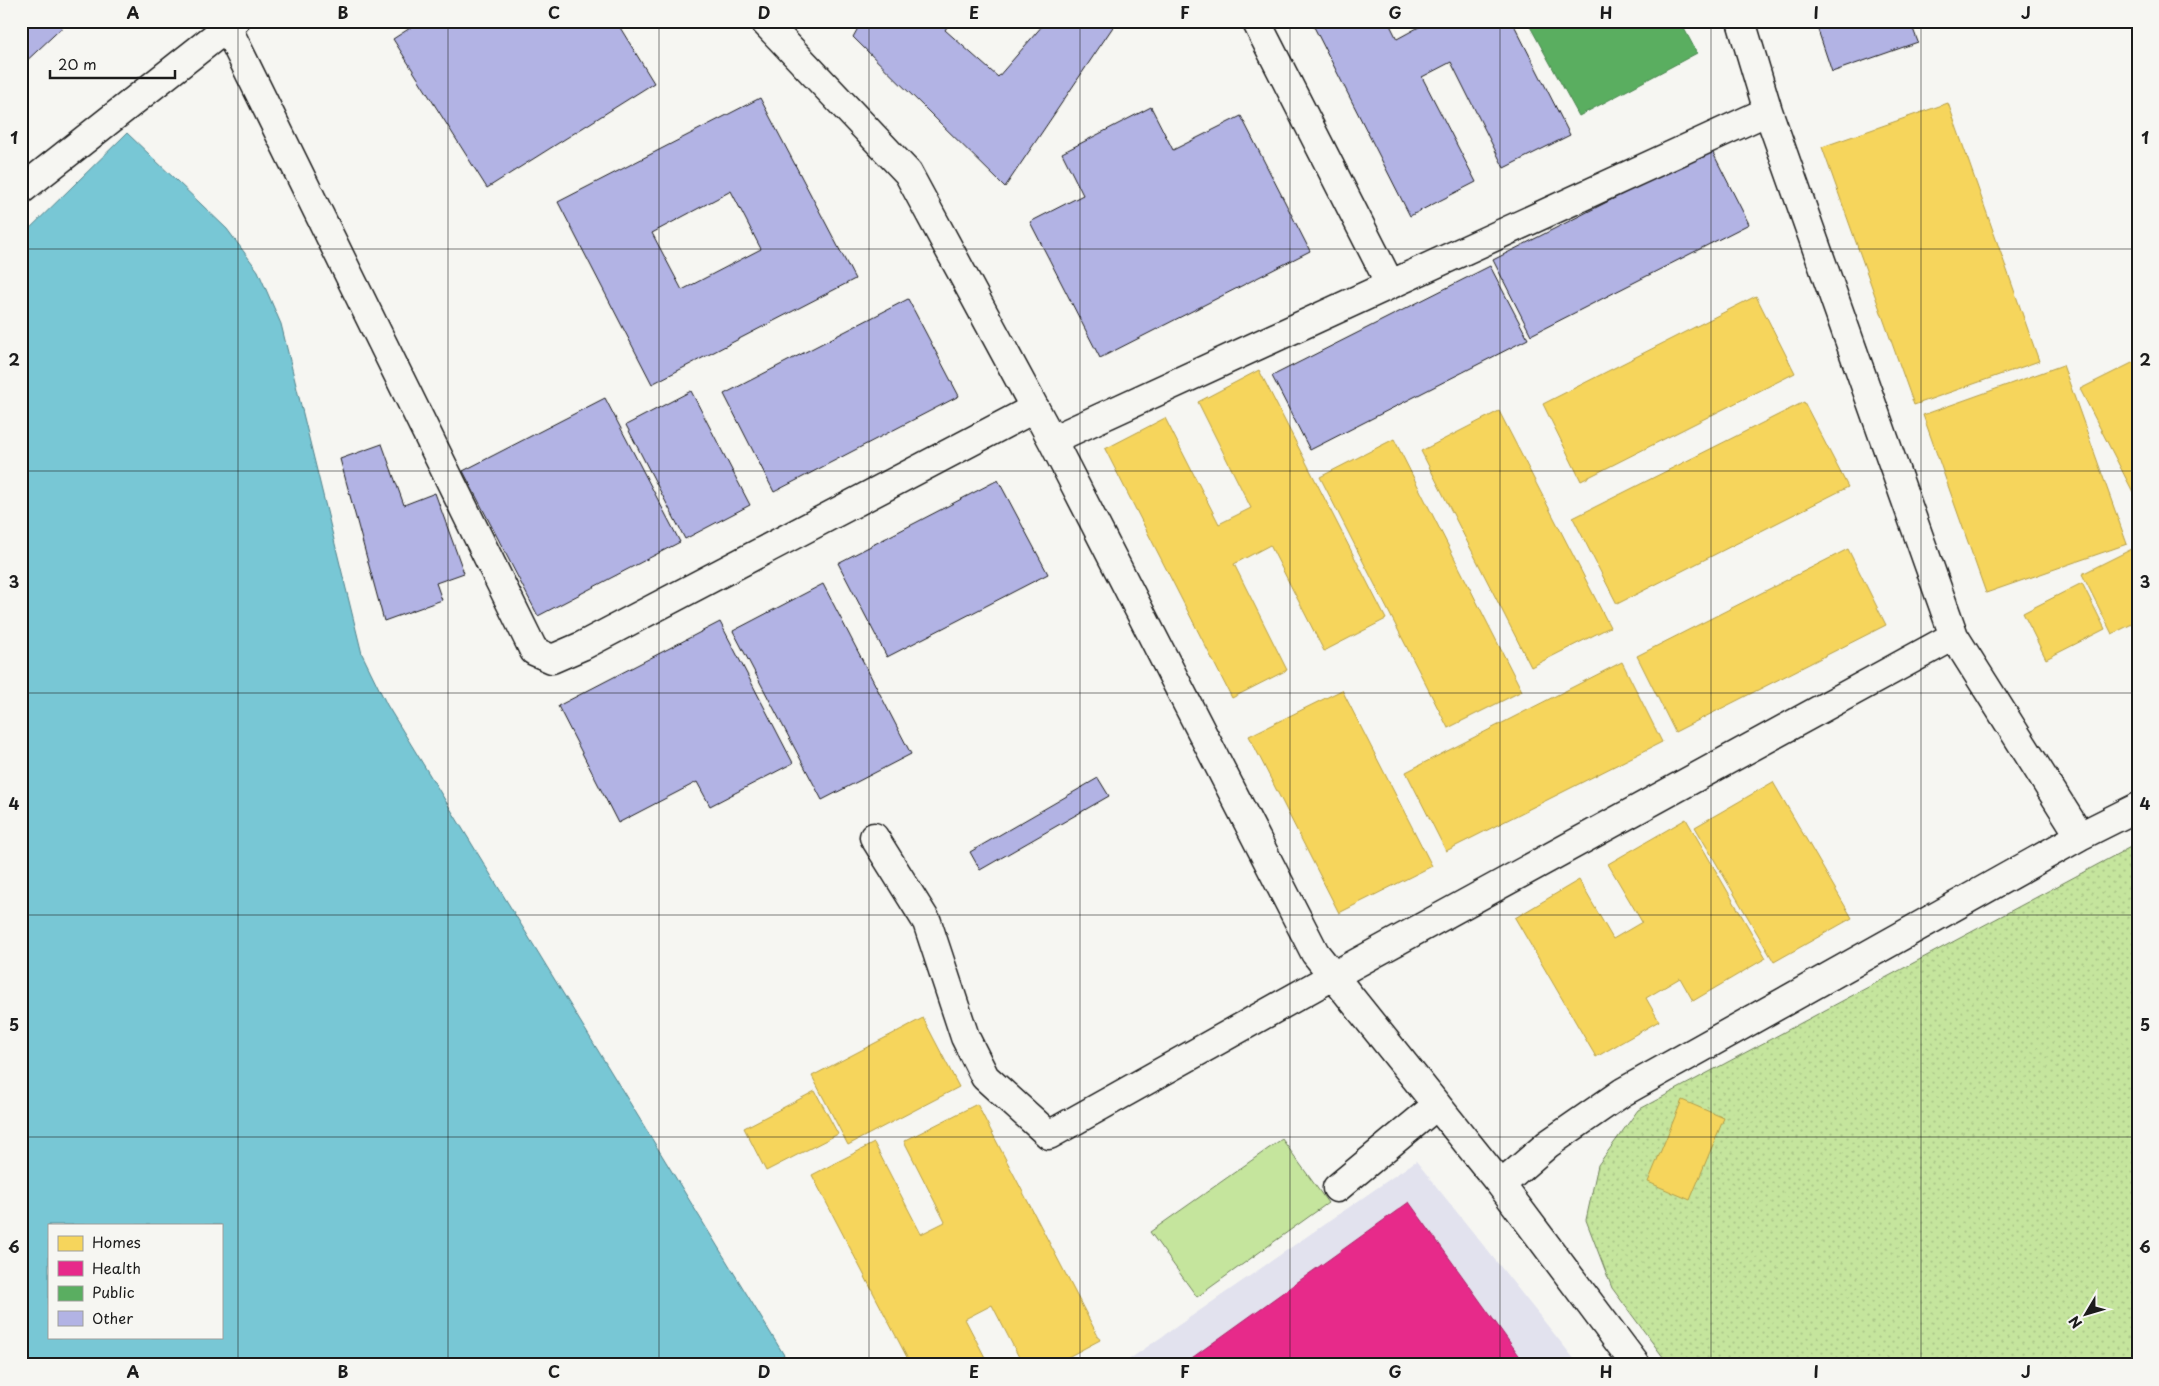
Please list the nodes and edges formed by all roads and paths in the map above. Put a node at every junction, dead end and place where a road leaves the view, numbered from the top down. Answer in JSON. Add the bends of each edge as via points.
{"nodes":[{"id":1,"x":764,"y":21,"type":"edge"},
{"id":2,"x":1256,"y":21,"type":"edge"},
{"id":3,"x":1741,"y":21,"type":"edge"},
{"id":4,"x":231,"y":25,"type":"edge"},
{"id":5,"x":1768,"y":111,"type":"junction"},
{"id":6,"x":21,"y":190,"type":"edge"},
{"id":7,"x":1390,"y":284,"type":"junction"},
{"id":8,"x":1035,"y":408,"type":"junction"},
{"id":9,"x":1052,"y":440,"type":"junction"},
{"id":10,"x":1954,"y":636,"type":"junction"},
{"id":11,"x":2138,"y":807,"type":"edge"},
{"id":12,"x":2080,"y":836,"type":"junction"},
{"id":13,"x":874,"y":837,"type":"dead end"},
{"id":14,"x":1333,"y":976,"type":"junction"},
{"id":15,"x":1437,"y":1105,"type":"junction"},
{"id":16,"x":1501,"y":1185,"type":"junction"},
{"id":17,"x":1337,"y":1188,"type":"dead end"},
{"id":18,"x":1636,"y":1365,"type":"edge"}],
"edges":[{"from":1,"to":8,"type":"street","via":[[908,173]]},
{"from":2,"to":7,"type":"street"},
{"from":3,"to":5,"type":"street"},
{"from":4,"to":6,"type":"street"},
{"from":4,"to":8,"type":"street","via":[[534,651],[552,658],[582,646]]},
{"from":5,"to":7,"type":"street"},
{"from":5,"to":10,"type":"street"},
{"from":7,"to":9,"type":"street"},
{"from":8,"to":9,"type":"street"},
{"from":9,"to":14,"type":"street","via":[[1315,953]]},
{"from":10,"to":12,"type":"street"},
{"from":10,"to":14,"type":"street"},
{"from":11,"to":12,"type":"street"},
{"from":12,"to":16,"type":"street","via":[[1624,1092],[1548,1144]]},
{"from":13,"to":14,"type":"street","via":[[927,922],[965,1037],[985,1077],[1049,1135]]},
{"from":14,"to":15,"type":"street"},
{"from":15,"to":16,"type":"street"},
{"from":15,"to":17,"type":"street"},
{"from":16,"to":18,"type":"street"}]}
